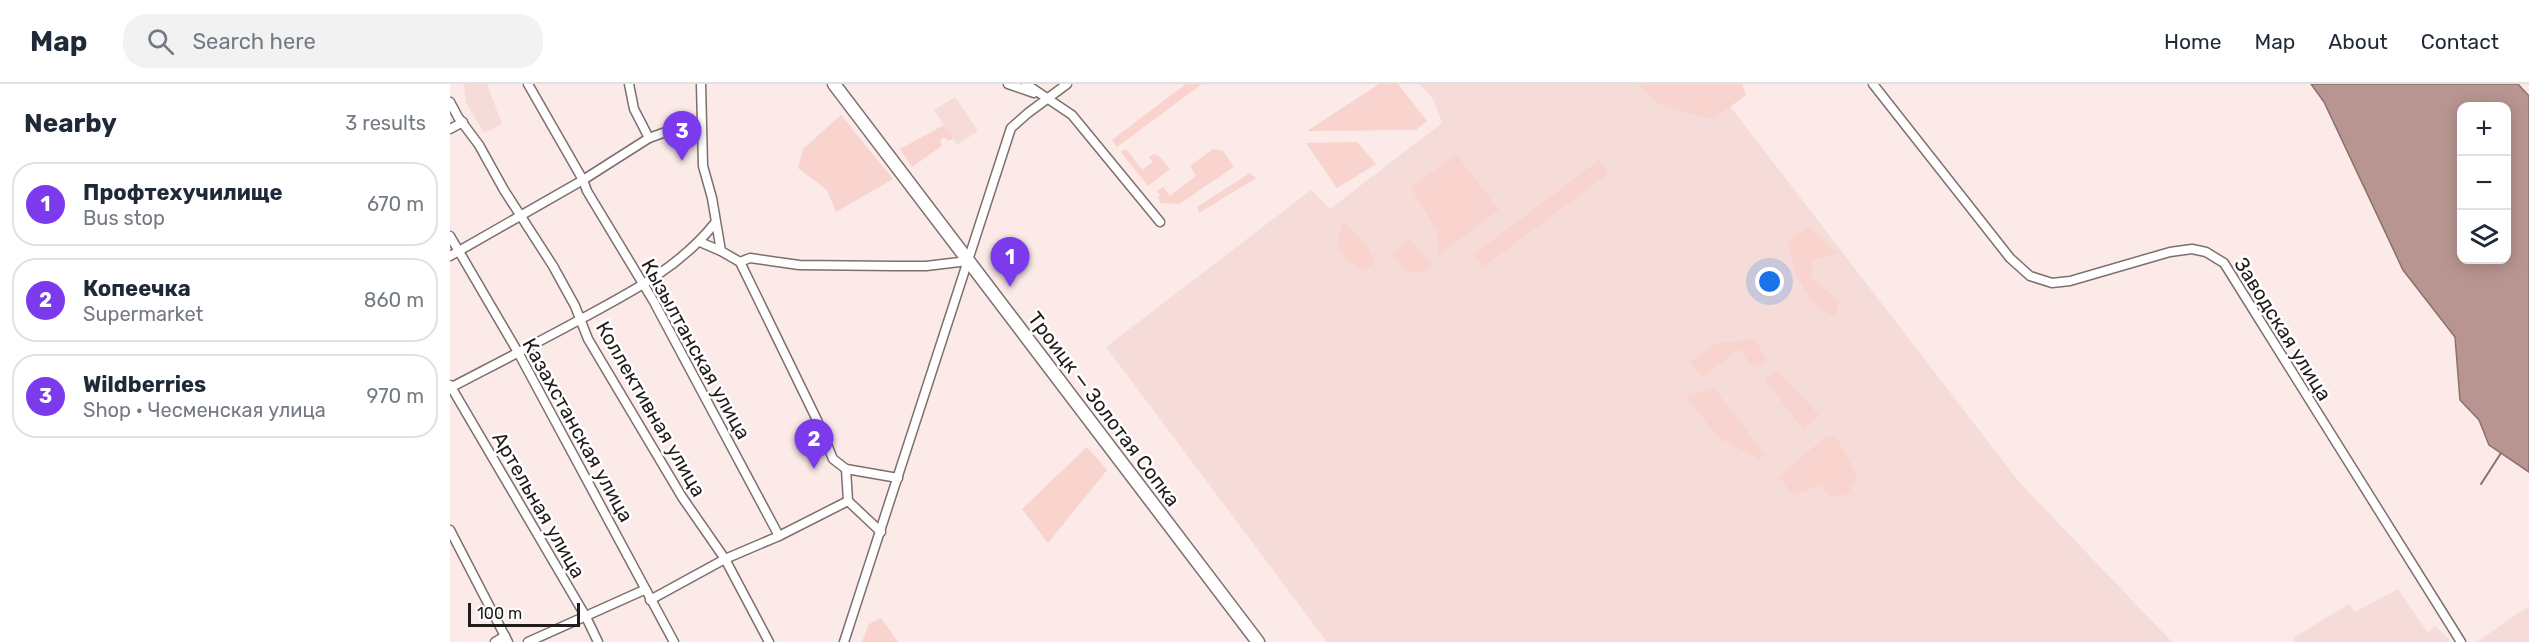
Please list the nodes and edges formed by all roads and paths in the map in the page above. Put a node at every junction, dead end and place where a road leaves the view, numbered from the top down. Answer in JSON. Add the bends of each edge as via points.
{"nodes":[{"id":1,"x":528,"y":84,"type":"edge"},
{"id":2,"x":629,"y":84,"type":"edge"},
{"id":3,"x":700,"y":84,"type":"edge"},
{"id":4,"x":834,"y":84,"type":"edge"},
{"id":5,"x":1008,"y":84,"type":"edge"},
{"id":6,"x":1026,"y":84,"type":"edge"},
{"id":7,"x":1067,"y":84,"type":"edge"},
{"id":8,"x":1873,"y":84,"type":"edge"},
{"id":9,"x":1049,"y":98,"type":"junction"},
{"id":10,"x":450,"y":102,"type":"edge"},
{"id":11,"x":463,"y":122,"type":"junction"},
{"id":12,"x":450,"y":129,"type":"edge"},
{"id":13,"x":701,"y":132,"type":"junction"},
{"id":14,"x":649,"y":138,"type":"junction"},
{"id":15,"x":583,"y":180,"type":"junction"},
{"id":16,"x":521,"y":214,"type":"junction"},
{"id":17,"x":1160,"y":222,"type":"dead end"},
{"id":18,"x":714,"y":223,"type":"junction"},
{"id":19,"x":450,"y":236,"type":"edge"},
{"id":20,"x":700,"y":242,"type":"junction"},
{"id":21,"x":458,"y":251,"type":"junction"},
{"id":22,"x":721,"y":251,"type":"junction"},
{"id":23,"x":450,"y":256,"type":"edge"},
{"id":24,"x":968,"y":261,"type":"junction"},
{"id":25,"x":740,"y":262,"type":"junction"},
{"id":26,"x":643,"y":287,"type":"junction"},
{"id":27,"x":580,"y":320,"type":"junction"},
{"id":28,"x":519,"y":354,"type":"junction"},
{"id":29,"x":450,"y":387,"type":"edge"},
{"id":30,"x":846,"y":469,"type":"junction"},
{"id":31,"x":898,"y":478,"type":"junction"},
{"id":32,"x":849,"y":501,"type":"junction"},
{"id":33,"x":450,"y":530,"type":"edge"},
{"id":34,"x":881,"y":532,"type":"junction"},
{"id":35,"x":779,"y":536,"type":"junction"},
{"id":36,"x":725,"y":559,"type":"junction"},
{"id":37,"x":644,"y":590,"type":"junction"},
{"id":38,"x":650,"y":600,"type":"junction"},
{"id":39,"x":586,"y":617,"type":"junction"},
{"id":40,"x":507,"y":639,"type":"edge"},
{"id":41,"x":495,"y":642,"type":"edge"},
{"id":42,"x":528,"y":642,"type":"edge"},
{"id":43,"x":598,"y":642,"type":"edge"},
{"id":44,"x":674,"y":642,"type":"edge"},
{"id":45,"x":769,"y":642,"type":"edge"},
{"id":46,"x":844,"y":642,"type":"edge"},
{"id":47,"x":1258,"y":642,"type":"edge"},
{"id":48,"x":2461,"y":642,"type":"edge"}],
"edges":[{"from":1,"to":15,"type":"street","name":"Кызылтанская улица"},
{"from":2,"to":14,"type":"street","via":[[634,109]]},
{"from":3,"to":13,"type":"street"},
{"from":4,"to":24,"type":"street","name":"Троицк — Золотая Сопка"},
{"from":5,"to":9,"type":"street"},
{"from":6,"to":9,"type":"street"},
{"from":7,"to":9,"type":"street"},
{"from":8,"to":48,"type":"street","name":"Заводская улица","via":[[2010,258],[2030,276],[2052,284],[2070,281],[2192,249],[2224,263]]},
{"from":9,"to":17,"type":"street","via":[[1072,115]]},
{"from":9,"to":24,"type":"street","via":[[1011,128]]},
{"from":10,"to":11,"type":"street","name":"Коллективная улица"},
{"from":11,"to":12,"type":"street"},
{"from":11,"to":16,"type":"street","name":"Коллективная улица"},
{"from":13,"to":14,"type":"street","via":[[674,129]]},
{"from":13,"to":18,"type":"street"},
{"from":14,"to":15,"type":"street"},
{"from":15,"to":16,"type":"street"},
{"from":15,"to":26,"type":"street","name":"Кызылтанская улица"},
{"from":16,"to":21,"type":"street"},
{"from":16,"to":27,"type":"street","name":"Коллективная улица"},
{"from":18,"to":20,"type":"street"},
{"from":18,"to":22,"type":"street"},
{"from":19,"to":21,"type":"street","name":"Казахстанская улица"},
{"from":20,"to":22,"type":"street"},
{"from":20,"to":26,"type":"street"},
{"from":21,"to":23,"type":"street"},
{"from":21,"to":28,"type":"street","name":"Казахстанская улица"},
{"from":22,"to":25,"type":"street"},
{"from":24,"to":25,"type":"street","via":[[915,266],[799,266],[750,258]]},
{"from":24,"to":31,"type":"street"},
{"from":24,"to":47,"type":"street","name":"Троицк — Золотая Сопка"},
{"from":25,"to":30,"type":"street","via":[[832,459]]},
{"from":26,"to":27,"type":"street"},
{"from":26,"to":35,"type":"street","name":"Кызылтанская улица"},
{"from":27,"to":28,"type":"street"},
{"from":27,"to":36,"type":"street","name":"Коллективная улица","via":[[682,497]]},
{"from":28,"to":29,"type":"street"},
{"from":28,"to":37,"type":"street","name":"Казахстанская улица"},
{"from":29,"to":39,"type":"street","name":"Артельная улица"},
{"from":30,"to":31,"type":"street"},
{"from":30,"to":32,"type":"street"},
{"from":31,"to":34,"type":"street"},
{"from":32,"to":34,"type":"street"},
{"from":32,"to":35,"type":"street"},
{"from":33,"to":40,"type":"street"},
{"from":34,"to":46,"type":"street"},
{"from":35,"to":36,"type":"street"},
{"from":36,"to":38,"type":"street"},
{"from":36,"to":45,"type":"street","name":"Коллективная улица"},
{"from":37,"to":38,"type":"street","name":"Казахстанская улица"},
{"from":37,"to":39,"type":"street"},
{"from":38,"to":44,"type":"street","name":"Казахстанская улица"},
{"from":39,"to":42,"type":"street"},
{"from":39,"to":43,"type":"street","name":"Артельная улица"},
{"from":40,"to":41,"type":"street"}]}
